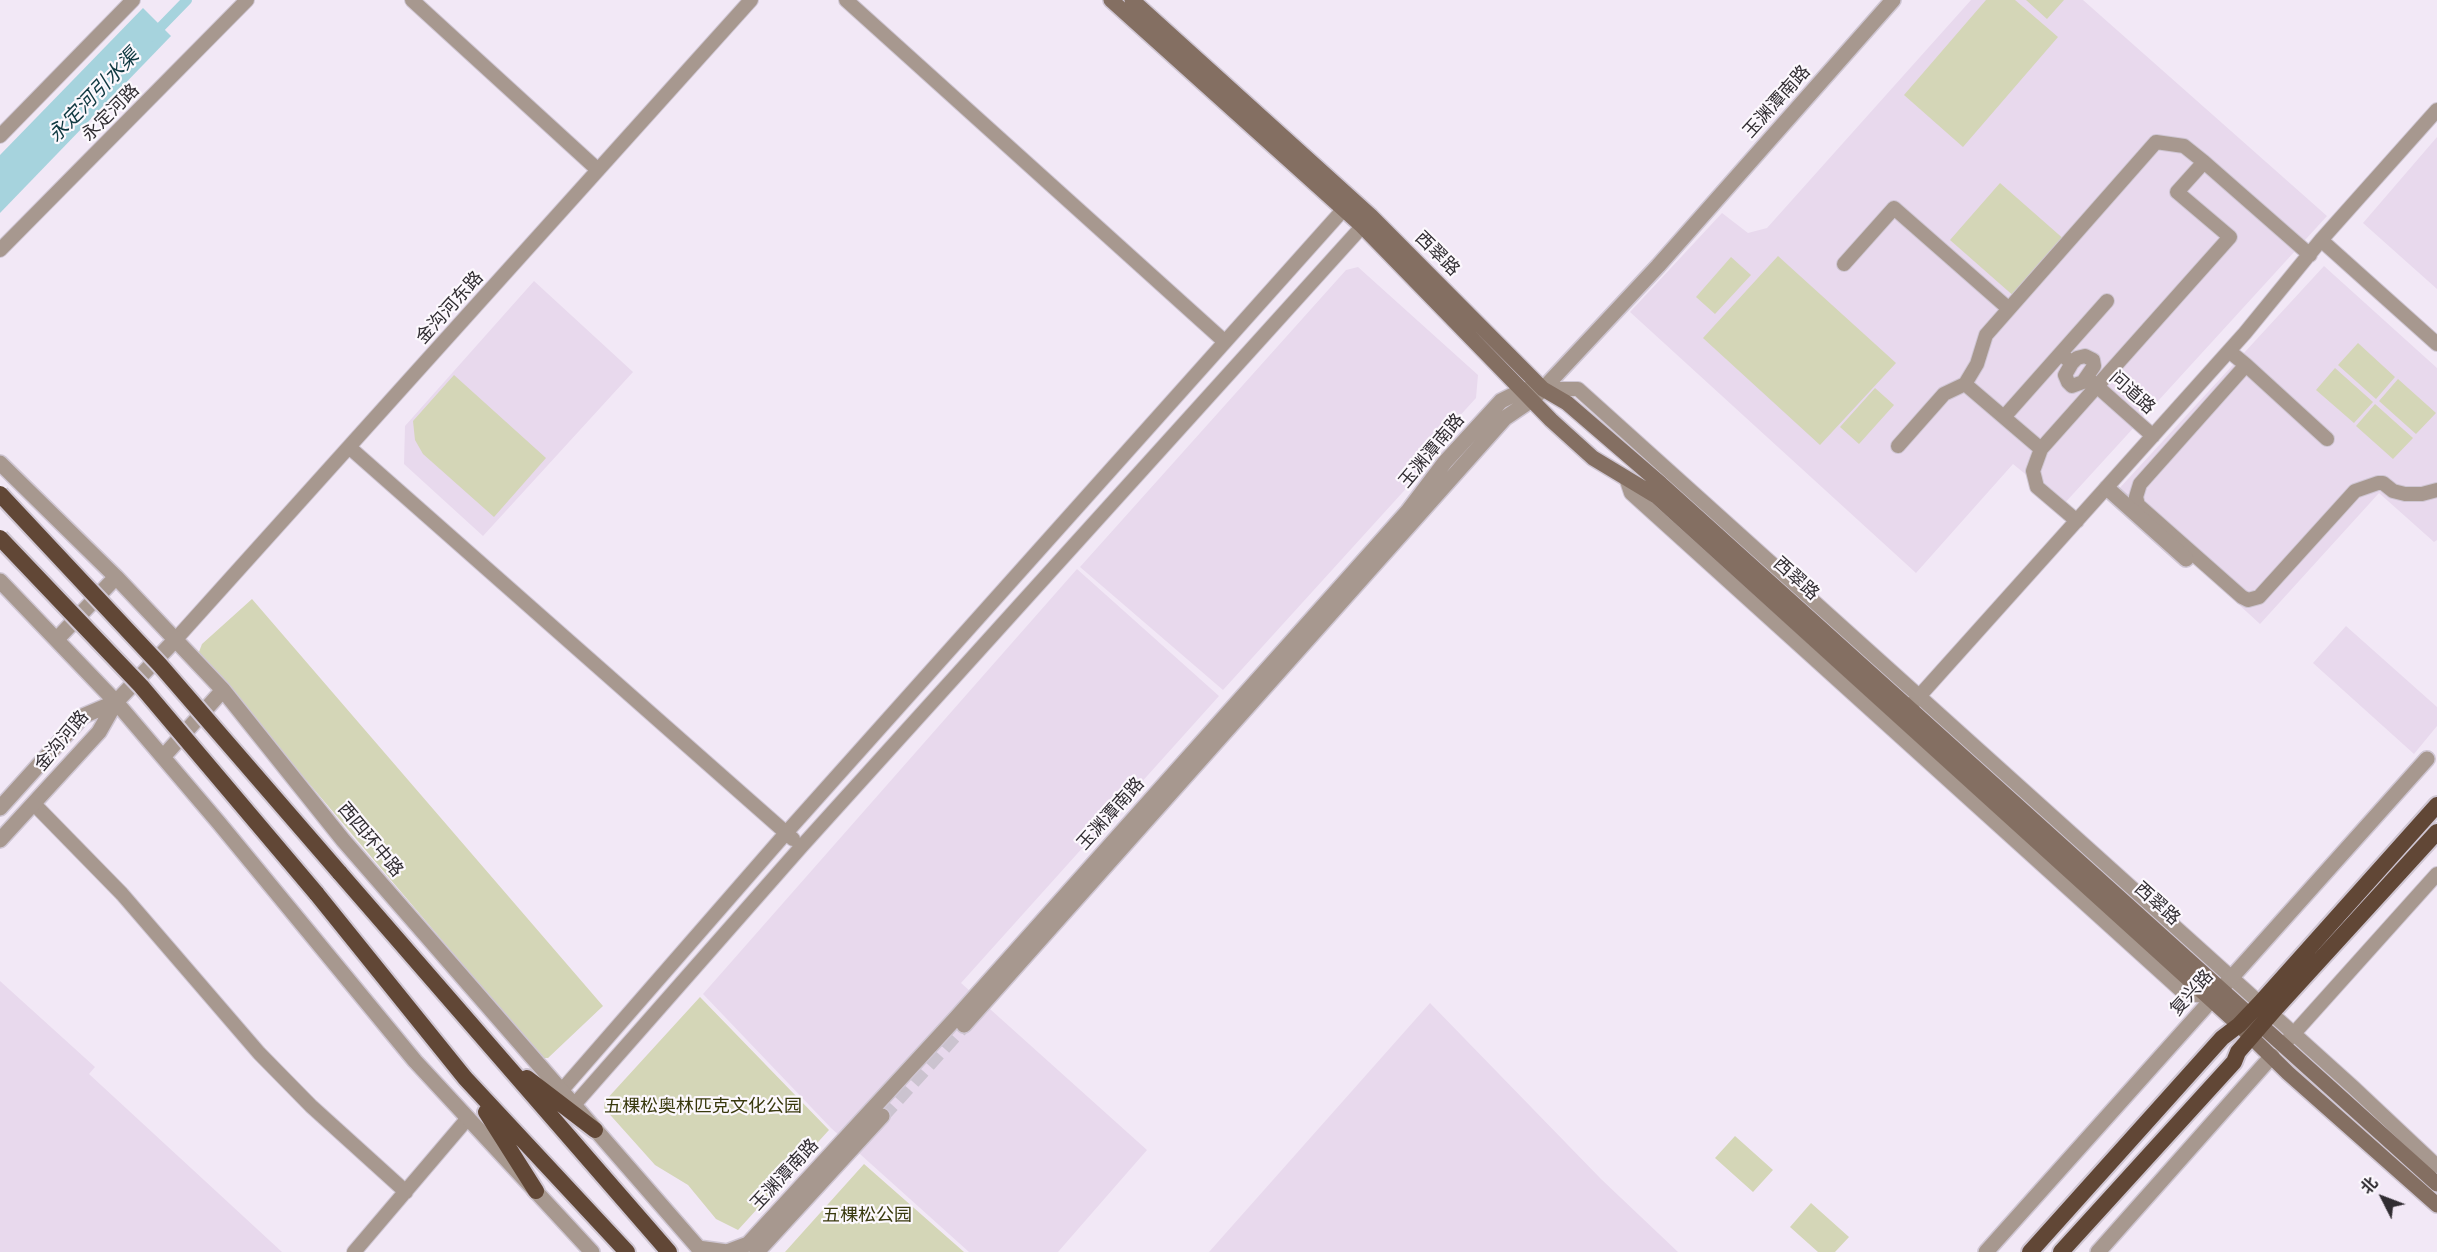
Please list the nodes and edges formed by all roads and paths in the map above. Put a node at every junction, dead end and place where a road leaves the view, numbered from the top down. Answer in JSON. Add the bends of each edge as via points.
{"nodes":[{"id":1,"x":133,"y":0,"type":"edge"},
{"id":2,"x":247,"y":0,"type":"edge"},
{"id":3,"x":412,"y":0,"type":"edge"},
{"id":4,"x":751,"y":0,"type":"edge"},
{"id":5,"x":846,"y":0,"type":"edge"},
{"id":6,"x":1110,"y":0,"type":"edge"},
{"id":7,"x":1132,"y":0,"type":"edge"},
{"id":8,"x":1893,"y":0,"type":"edge"},
{"id":9,"x":2437,"y":110,"type":"edge"},
{"id":10,"x":0,"y":136,"type":"edge"},
{"id":11,"x":2204,"y":162,"type":"junction"},
{"id":12,"x":598,"y":170,"type":"junction"},
{"id":13,"x":1348,"y":205,"type":"junction"},
{"id":14,"x":1366,"y":221,"type":"junction"},
{"id":15,"x":2321,"y":240,"type":"junction"},
{"id":16,"x":0,"y":250,"type":"edge"},
{"id":17,"x":2310,"y":255,"type":"junction"},
{"id":18,"x":1844,"y":264,"type":"dead end"},
{"id":19,"x":2107,"y":301,"type":"dead end"},
{"id":20,"x":2009,"y":309,"type":"junction"},
{"id":21,"x":1224,"y":341,"type":"junction"},
{"id":22,"x":2437,"y":344,"type":"edge"},
{"id":23,"x":2229,"y":351,"type":"junction"},
{"id":24,"x":2061,"y":354,"type":"junction"},
{"id":25,"x":2072,"y":363,"type":"junction"},
{"id":26,"x":2246,"y":365,"type":"junction"},
{"id":27,"x":2092,"y":382,"type":"junction"},
{"id":28,"x":1965,"y":384,"type":"junction"},
{"id":29,"x":1533,"y":393,"type":"junction"},
{"id":30,"x":2004,"y":417,"type":"junction"},
{"id":31,"x":2153,"y":436,"type":"junction"},
{"id":32,"x":2327,"y":439,"type":"dead end"},
{"id":33,"x":1898,"y":446,"type":"dead end"},
{"id":34,"x":349,"y":447,"type":"junction"},
{"id":35,"x":2041,"y":449,"type":"junction"},
{"id":36,"x":0,"y":463,"type":"edge"},
{"id":37,"x":1626,"y":478,"type":"junction"},
{"id":38,"x":2107,"y":488,"type":"junction"},
{"id":39,"x":2437,"y":490,"type":"edge"},
{"id":40,"x":0,"y":494,"type":"edge"},
{"id":41,"x":2077,"y":521,"type":"junction"},
{"id":42,"x":0,"y":538,"type":"edge"},
{"id":43,"x":2186,"y":559,"type":"dead end"},
{"id":44,"x":116,"y":577,"type":"junction"},
{"id":45,"x":0,"y":581,"type":"edge"},
{"id":46,"x":57,"y":639,"type":"junction"},
{"id":47,"x":176,"y":639,"type":"junction"},
{"id":48,"x":223,"y":690,"type":"junction"},
{"id":49,"x":116,"y":702,"type":"junction"},
{"id":50,"x":1910,"y":708,"type":"junction"},
{"id":51,"x":163,"y":757,"type":"junction"},
{"id":52,"x":2427,"y":759,"type":"dead end"},
{"id":53,"x":34,"y":804,"type":"junction"},
{"id":54,"x":2437,"y":805,"type":"edge"},
{"id":55,"x":0,"y":808,"type":"edge"},
{"id":56,"x":2437,"y":832,"type":"edge"},
{"id":57,"x":786,"y":833,"type":"junction"},
{"id":58,"x":0,"y":840,"type":"edge"},
{"id":59,"x":801,"y":847,"type":"junction"},
{"id":60,"x":2437,"y":874,"type":"edge"},
{"id":61,"x":2218,"y":991,"type":"junction"},
{"id":62,"x":2255,"y":1019,"type":"junction"},
{"id":63,"x":964,"y":1025,"type":"tunnel mouth"},
{"id":64,"x":2294,"y":1033,"type":"junction"},
{"id":65,"x":2277,"y":1051,"type":"junction"},
{"id":66,"x":497,"y":1056,"type":"junction"},
{"id":67,"x":465,"y":1078,"type":"junction"},
{"id":68,"x":562,"y":1090,"type":"junction"},
{"id":69,"x":574,"y":1105,"type":"junction"},
{"id":70,"x":882,"y":1116,"type":"tunnel mouth"},
{"id":71,"x":468,"y":1118,"type":"junction"},
{"id":72,"x":595,"y":1130,"type":"junction"},
{"id":73,"x":2437,"y":1166,"type":"edge"},
{"id":74,"x":2437,"y":1185,"type":"edge"},
{"id":75,"x":536,"y":1191,"type":"junction"},
{"id":76,"x":406,"y":1192,"type":"junction"},
{"id":77,"x":2437,"y":1206,"type":"edge"},
{"id":78,"x":700,"y":1250,"type":"edge"},
{"id":79,"x":354,"y":1252,"type":"edge"},
{"id":80,"x":592,"y":1252,"type":"edge"},
{"id":81,"x":627,"y":1252,"type":"edge"},
{"id":82,"x":669,"y":1252,"type":"edge"},
{"id":83,"x":757,"y":1252,"type":"edge"},
{"id":84,"x":1986,"y":1252,"type":"edge"},
{"id":85,"x":2030,"y":1252,"type":"edge"},
{"id":86,"x":2061,"y":1252,"type":"edge"},
{"id":87,"x":2098,"y":1252,"type":"edge"}],
"edges":[{"from":1,"to":10,"type":"street"},
{"from":2,"to":16,"type":"street","name":"永定河路"},
{"from":3,"to":12,"type":"street"},
{"from":4,"to":12,"type":"street","name":"金沟河东路"},
{"from":5,"to":21,"type":"street"},
{"from":6,"to":13,"type":"main road","name":"西翠路"},
{"from":7,"to":13,"type":"main road","name":"西翠路"},
{"from":8,"to":29,"type":"street","name":"玉渊潭南路","via":[[1658,266]]},
{"from":9,"to":15,"type":"street"},
{"from":11,"to":17,"type":"street"},
{"from":11,"to":20,"type":"street","via":[[2184,146],[2156,142]]},
{"from":11,"to":27,"type":"street","via":[[2177,192],[2230,237]]},
{"from":12,"to":34,"type":"street","name":"金沟河东路"},
{"from":13,"to":14,"type":"main road","name":"西翠路"},
{"from":13,"to":21,"type":"street"},
{"from":14,"to":29,"type":"main road","name":"西翠路"},
{"from":14,"to":59,"type":"street"},
{"from":15,"to":17,"type":"street"},
{"from":15,"to":22,"type":"street"},
{"from":17,"to":23,"type":"street"},
{"from":18,"to":20,"type":"street","via":[[1894,208]]},
{"from":19,"to":24,"type":"street"},
{"from":20,"to":28,"type":"street","via":[[1986,335],[1977,364]]},
{"from":21,"to":57,"type":"street"},
{"from":23,"to":26,"type":"street"},
{"from":23,"to":31,"type":"street"},
{"from":24,"to":25,"type":"street"},
{"from":24,"to":30,"type":"street"},
{"from":25,"to":27,"type":"street","via":[[2084,356],[2093,360]]},
{"from":25,"to":27,"type":"street","via":[[2065,375],[2069,384]]},
{"from":26,"to":32,"type":"street"},
{"from":26,"to":39,"type":"street","via":[[2140,484],[2136,497],[2138,505],[2242,597],[2259,597],[2355,491],[2378,483],[2405,494]]},
{"from":27,"to":31,"type":"street","name":"问道路"},
{"from":27,"to":35,"type":"street"},
{"from":28,"to":30,"type":"street"},
{"from":28,"to":33,"type":"street","via":[[1944,394]]},
{"from":29,"to":37,"type":"main road","name":"西翠路","via":[[1551,420],[1593,458]]},
{"from":29,"to":50,"type":"main road","name":"西翠路","via":[[1567,403]]},
{"from":29,"to":63,"type":"street","name":"玉渊潭南路","via":[[1505,418]]},
{"from":29,"to":78,"type":"street","name":"玉渊潭南路","via":[[1501,401],[1445,462],[1408,511],[956,1018],[748,1244],[727,1252]]},
{"from":30,"to":35,"type":"street"},
{"from":31,"to":38,"type":"street"},
{"from":34,"to":47,"type":"street","name":"金沟河东路"},
{"from":34,"to":57,"type":"street"},
{"from":35,"to":41,"type":"street","via":[[2033,471],[2037,487]]},
{"from":36,"to":44,"type":"street","name":"西四环中路"},
{"from":37,"to":50,"type":"main road","name":"西翠路","via":[[1656,496]]},
{"from":37,"to":61,"type":"street","via":[[1631,493],[2186,994]]},
{"from":38,"to":41,"type":"street"},
{"from":38,"to":43,"type":"street"},
{"from":40,"to":66,"type":"highway","bridge":true,"via":[[160,665]]},
{"from":41,"to":50,"type":"street"},
{"from":42,"to":67,"type":"highway","bridge":true,"via":[[141,686],[316,893]]},
{"from":44,"to":46,"type":"street"},
{"from":44,"to":47,"type":"street","name":"西四环中路"},
{"from":45,"to":46,"type":"street"},
{"from":46,"to":49,"type":"street"},
{"from":47,"to":48,"type":"street","name":"西四环中路"},
{"from":47,"to":49,"type":"street"},
{"from":48,"to":51,"type":"street"},
{"from":48,"to":68,"type":"street","name":"西四环中路","via":[[343,840]]},
{"from":49,"to":51,"type":"street"},
{"from":49,"to":53,"type":"street","name":"金沟河路","via":[[99,732]]},
{"from":49,"to":55,"type":"street","name":"金沟河路","via":[[83,716]]},
{"from":50,"to":61,"type":"main road","name":"西翠路"},
{"from":50,"to":61,"type":"street"},
{"from":51,"to":71,"type":"street","via":[[415,1061]]},
{"from":52,"to":61,"type":"street","name":"复兴路"},
{"from":53,"to":58,"type":"street","name":"金沟河路"},
{"from":53,"to":76,"type":"street","via":[[122,894],[259,1053],[310,1106]]},
{"from":54,"to":62,"type":"highway"},
{"from":56,"to":62,"type":"highway"},
{"from":57,"to":59,"type":"street"},
{"from":57,"to":68,"type":"street"},
{"from":59,"to":69,"type":"street"},
{"from":60,"to":64,"type":"street"},
{"from":61,"to":62,"type":"main road","name":"西翠路"},
{"from":61,"to":84,"type":"street","name":"复兴路"},
{"from":62,"to":64,"type":"street"},
{"from":62,"to":65,"type":"main road","name":"西翠路"},
{"from":62,"to":85,"type":"highway","via":[[2222,1038]]},
{"from":62,"to":86,"type":"highway","via":[[2234,1062]]},
{"from":64,"to":65,"type":"street"},
{"from":64,"to":73,"type":"street"},
{"from":65,"to":74,"type":"main road","name":"西翠路"},
{"from":65,"to":77,"type":"main road","name":"西翠路"},
{"from":65,"to":87,"type":"street"},
{"from":66,"to":72,"type":"highway"},
{"from":66,"to":82,"type":"highway"},
{"from":67,"to":75,"type":"highway"},
{"from":67,"to":81,"type":"highway"},
{"from":68,"to":69,"type":"street","name":"西四环中路"},
{"from":69,"to":72,"type":"street","name":"西四环中路"},
{"from":70,"to":83,"type":"street","name":"玉渊潭南路"},
{"from":71,"to":75,"type":"street"},
{"from":71,"to":76,"type":"street"},
{"from":72,"to":78,"type":"street","name":"西四环中路"},
{"from":75,"to":80,"type":"street"},
{"from":76,"to":79,"type":"street"}]}
